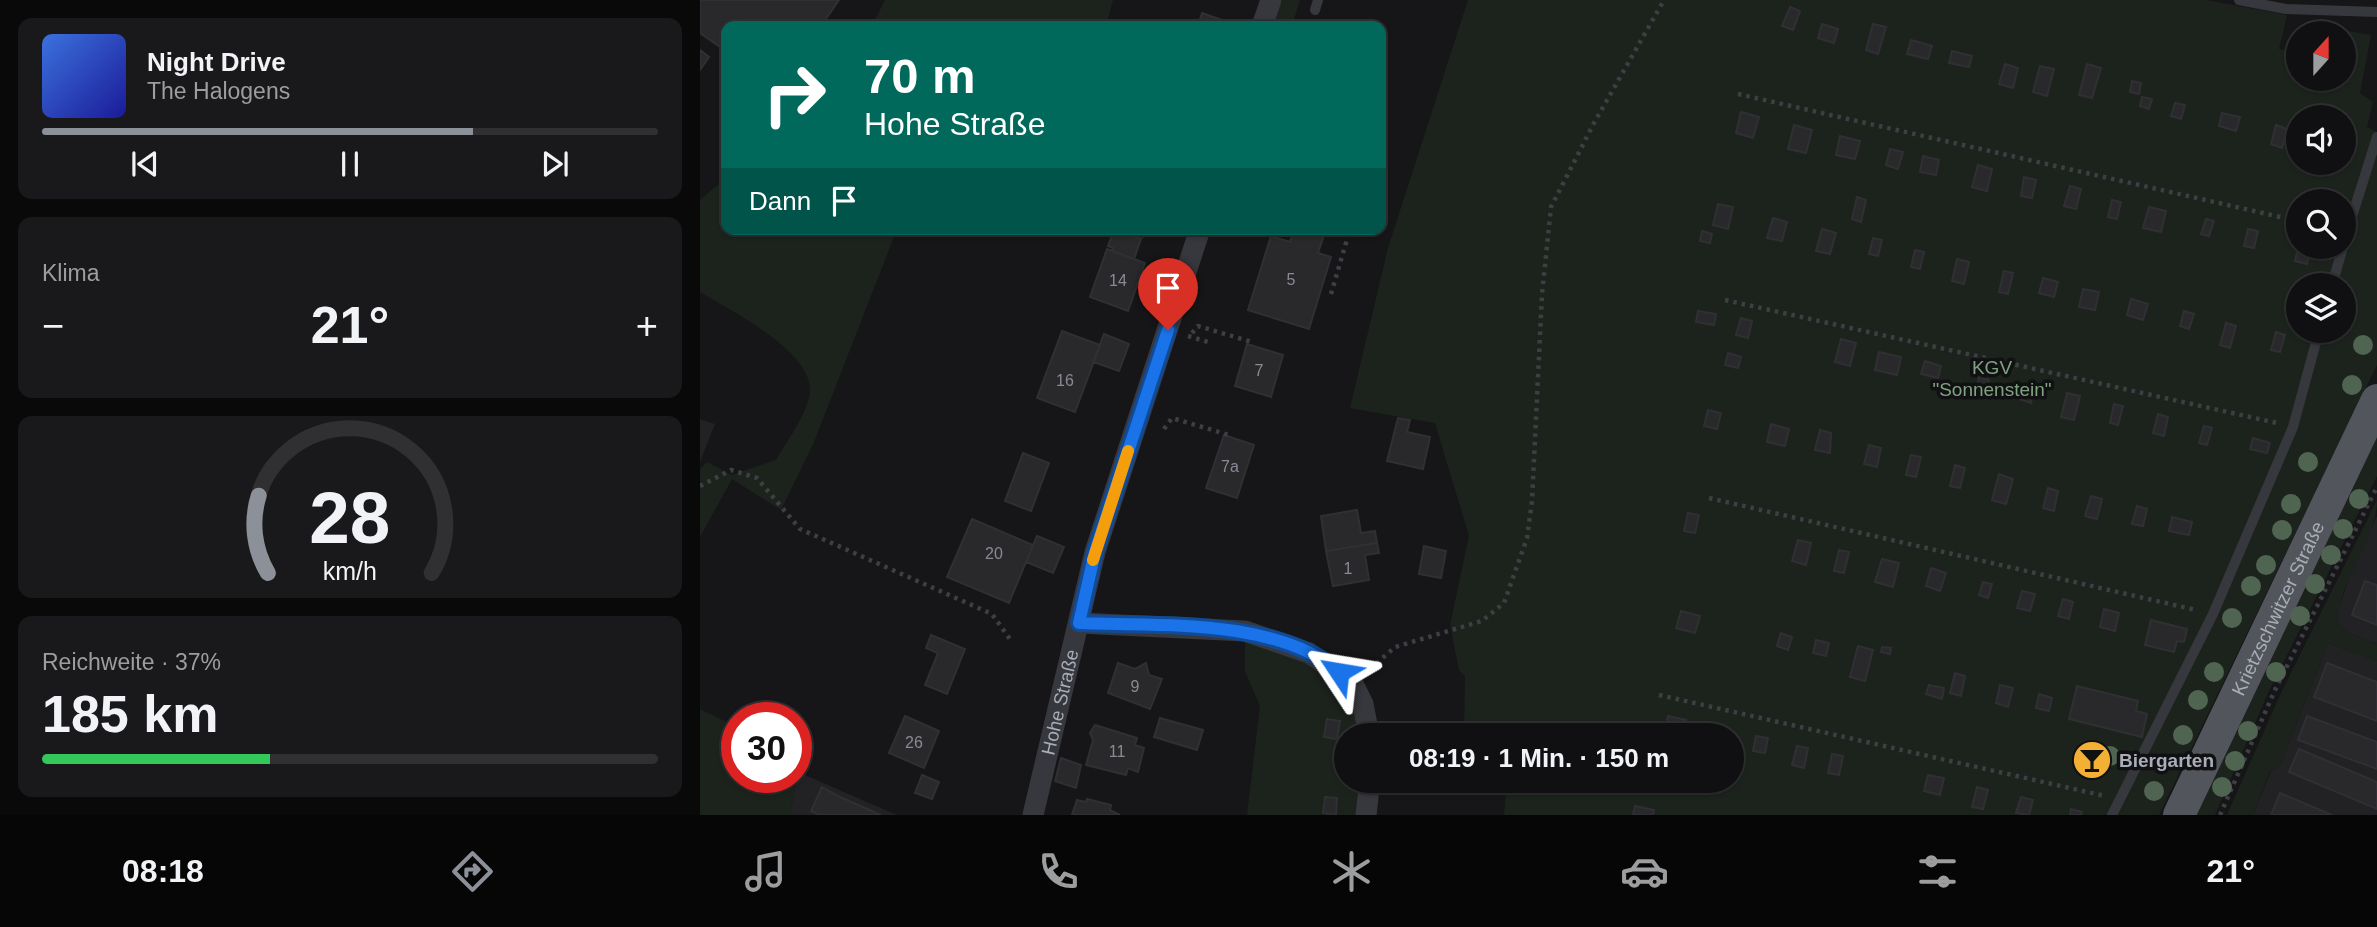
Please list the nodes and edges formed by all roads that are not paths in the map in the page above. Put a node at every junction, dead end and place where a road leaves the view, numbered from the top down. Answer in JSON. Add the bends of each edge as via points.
{"nodes":[{"id":1,"x":1271,"y":0,"type":"edge"},
{"id":2,"x":2239,"y":0,"type":"edge"},
{"id":3,"x":2377,"y":12,"type":"edge"},
{"id":4,"x":1264,"y":21,"type":"edge"},
{"id":5,"x":2377,"y":136,"type":"edge"},
{"id":6,"x":2356,"y":204,"type":"edge"},
{"id":7,"x":1198,"y":235,"type":"edge"},
{"id":8,"x":2316,"y":343,"type":"edge"},
{"id":9,"x":2377,"y":400,"type":"edge"},
{"id":10,"x":1079,"y":623,"type":"junction"},
{"id":11,"x":1367,"y":723,"type":"edge"},
{"id":12,"x":1369,"y":793,"type":"edge"},
{"id":13,"x":1033,"y":815,"type":"edge"},
{"id":14,"x":1366,"y":815,"type":"edge"},
{"id":15,"x":2112,"y":815,"type":"edge"},
{"id":16,"x":2179,"y":815,"type":"edge"}],
"edges":[{"from":1,"to":4,"type":"street"},
{"from":2,"to":3,"type":"lane","via":[[2286,9]]},
{"from":5,"to":6,"type":"lane"},
{"from":7,"to":10,"type":"street","name":"Hohe Straße","via":[[1095,552]]},
{"from":8,"to":15,"type":"lane","via":[[2292,426],[2213,614]]},
{"from":9,"to":16,"type":"main road","name":"Krietzschwitzer Straße"},
{"from":10,"to":11,"type":"street","via":[[1245,631],[1309,653],[1353,684]]},
{"from":10,"to":13,"type":"street","name":"Hohe Straße"},
{"from":12,"to":14,"type":"street"}]}
